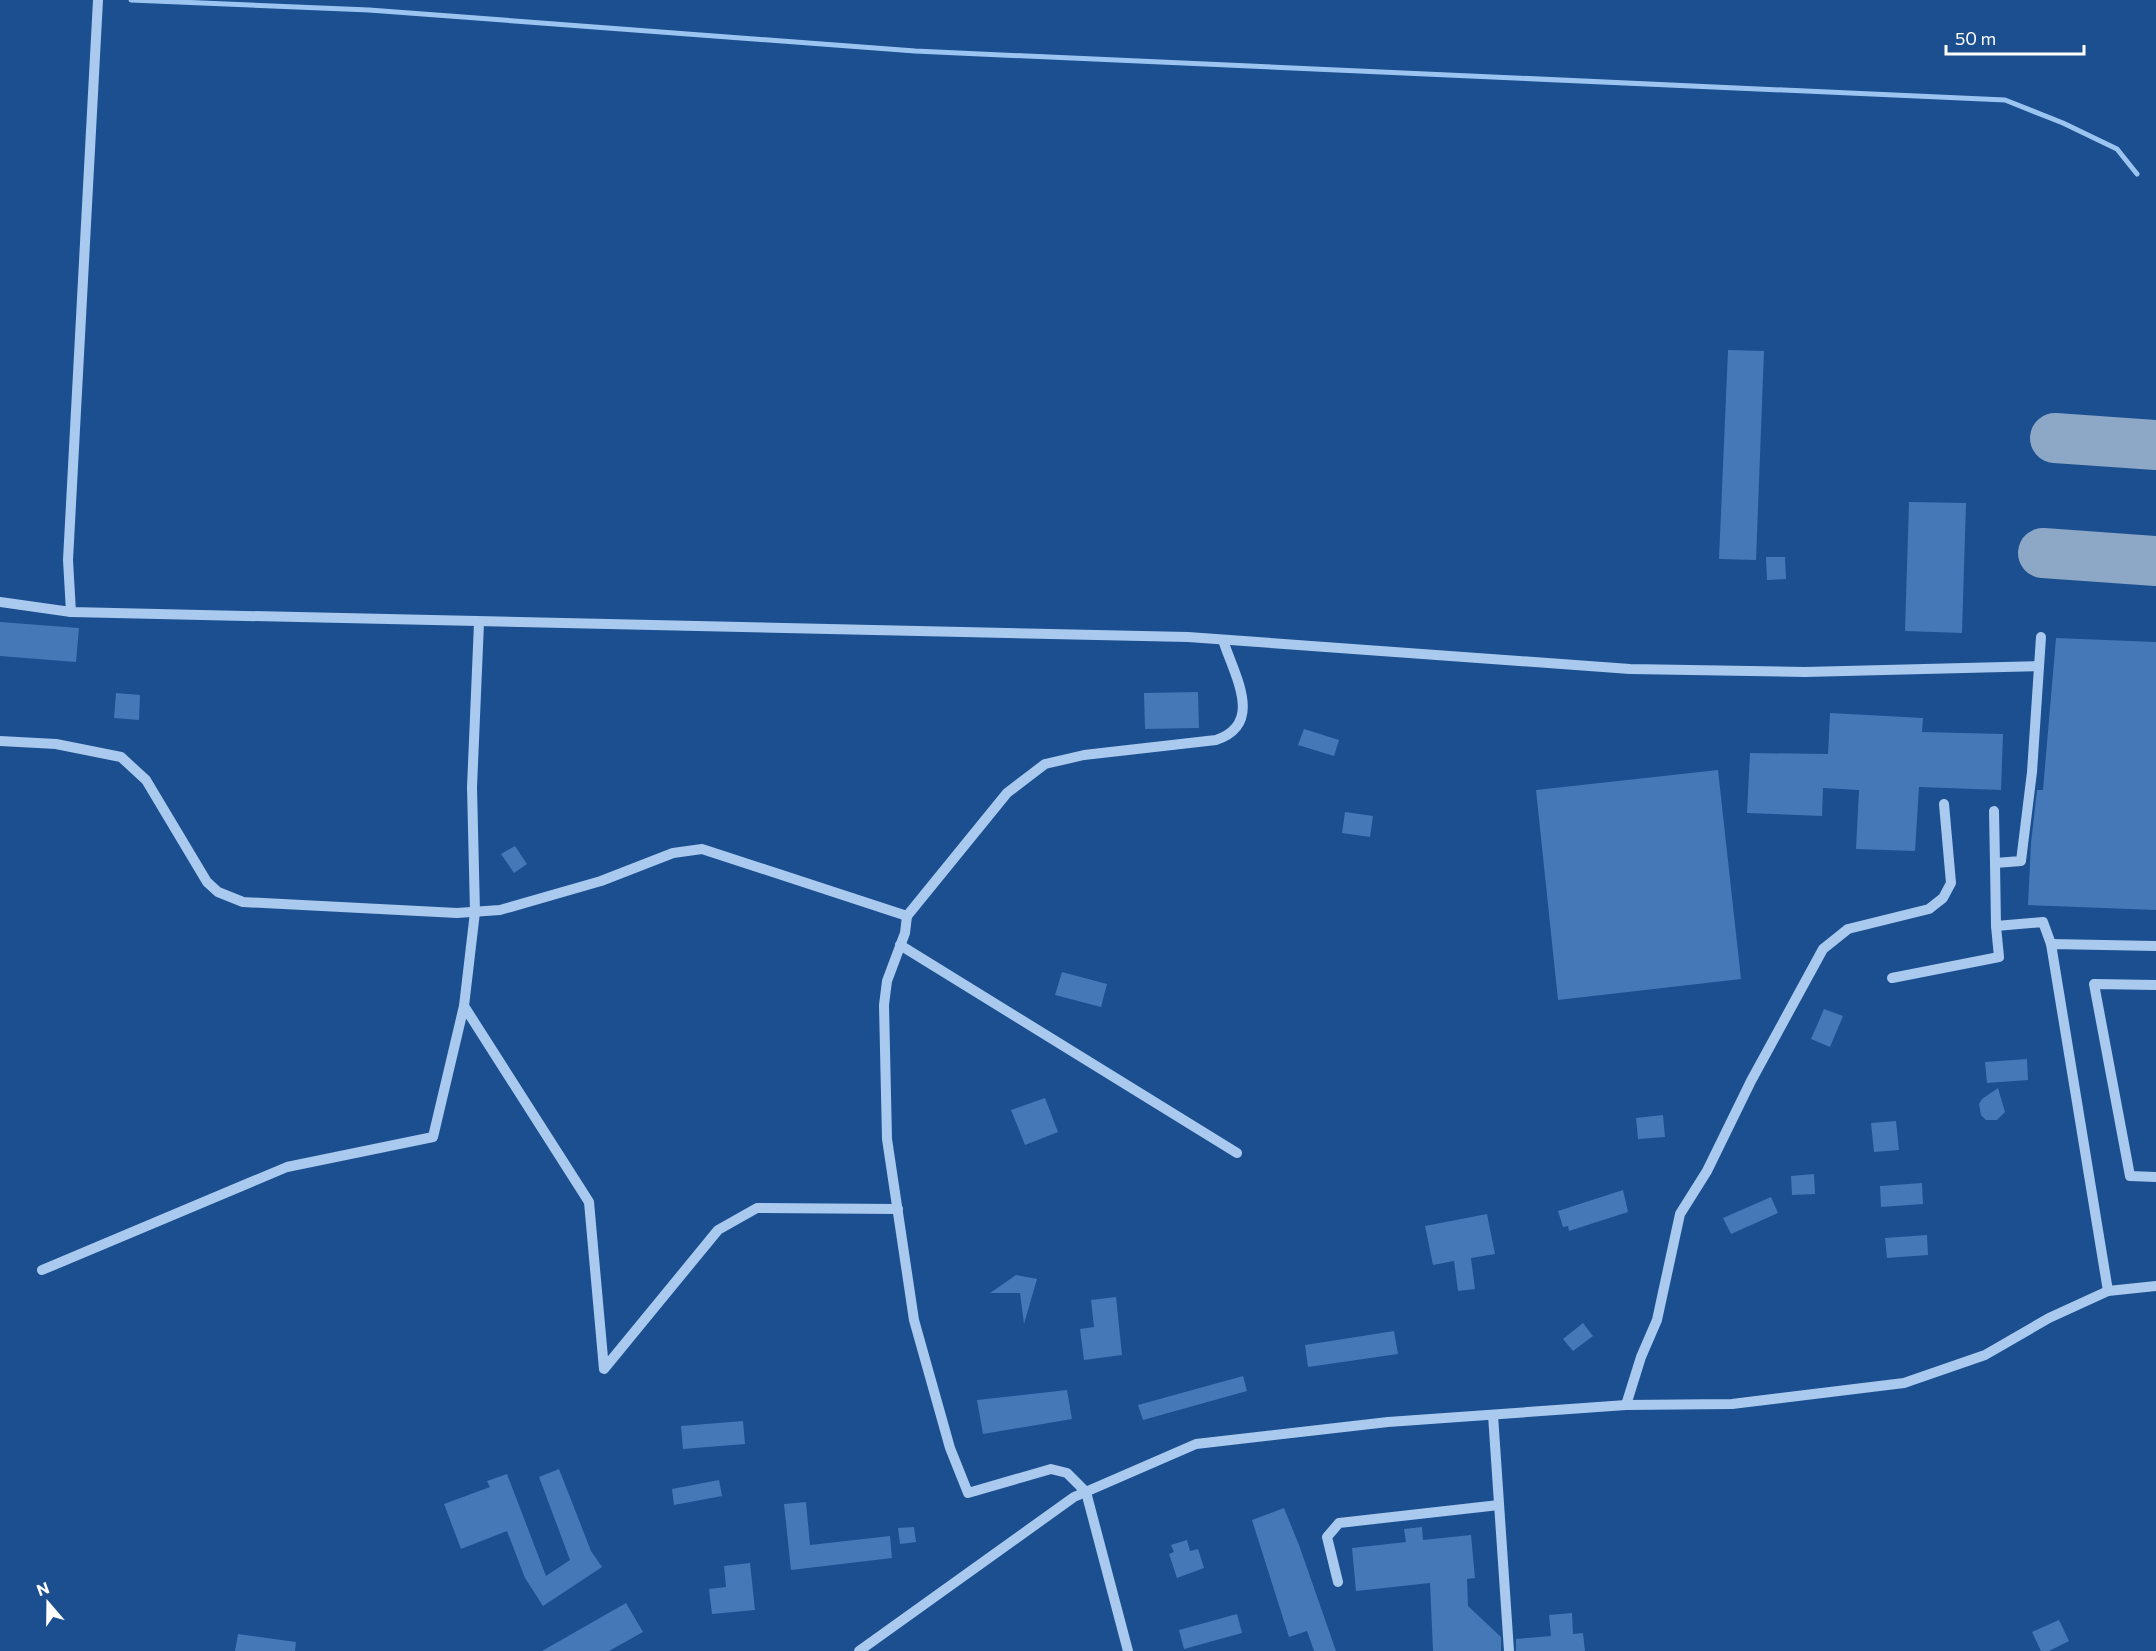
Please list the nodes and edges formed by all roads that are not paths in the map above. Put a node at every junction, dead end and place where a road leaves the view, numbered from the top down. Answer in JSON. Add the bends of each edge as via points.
{"nodes":[{"id":1,"x":98,"y":0,"type":"edge"},
{"id":2,"x":0,"y":602,"type":"edge"},
{"id":3,"x":70,"y":612,"type":"junction"},
{"id":4,"x":479,"y":623,"type":"junction"},
{"id":5,"x":2041,"y":637,"type":"dead end"},
{"id":6,"x":1223,"y":640,"type":"junction"},
{"id":7,"x":2039,"y":666,"type":"junction"},
{"id":8,"x":0,"y":741,"type":"edge"},
{"id":9,"x":1944,"y":804,"type":"dead end"},
{"id":10,"x":1994,"y":811,"type":"dead end"},
{"id":11,"x":1995,"y":863,"type":"junction"},
{"id":12,"x":475,"y":912,"type":"junction"},
{"id":13,"x":907,"y":916,"type":"junction"},
{"id":14,"x":1996,"y":926,"type":"junction"},
{"id":15,"x":900,"y":945,"type":"junction"},
{"id":16,"x":2051,"y":945,"type":"junction"},
{"id":17,"x":2156,"y":946,"type":"edge"},
{"id":18,"x":1892,"y":978,"type":"dead end"},
{"id":19,"x":2156,"y":985,"type":"edge"},
{"id":20,"x":464,"y":1006,"type":"junction"},
{"id":21,"x":1237,"y":1153,"type":"dead end"},
{"id":22,"x":2156,"y":1177,"type":"edge"},
{"id":23,"x":898,"y":1209,"type":"junction"},
{"id":24,"x":42,"y":1270,"type":"dead end"},
{"id":25,"x":2156,"y":1286,"type":"edge"},
{"id":26,"x":2108,"y":1290,"type":"junction"},
{"id":27,"x":1626,"y":1405,"type":"junction"},
{"id":28,"x":1493,"y":1415,"type":"junction"},
{"id":29,"x":1086,"y":1492,"type":"junction"},
{"id":30,"x":1499,"y":1504,"type":"junction"},
{"id":31,"x":1338,"y":1582,"type":"dead end"},
{"id":32,"x":859,"y":1651,"type":"edge"},
{"id":33,"x":1128,"y":1651,"type":"edge"},
{"id":34,"x":1509,"y":1651,"type":"edge"}],
"edges":[{"from":1,"to":3,"type":"street","via":[[68,560]]},
{"from":2,"to":3,"type":"street"},
{"from":3,"to":4,"type":"street"},
{"from":4,"to":6,"type":"street"},
{"from":4,"to":12,"type":"street","via":[[472,787]]},
{"from":5,"to":7,"type":"street"},
{"from":6,"to":7,"type":"street","via":[[1630,669],[1805,672]]},
{"from":6,"to":13,"type":"street","via":[[1243,702],[1238,728],[1216,740],[1084,754],[1046,764],[1007,793]]},
{"from":7,"to":11,"type":"street","via":[[2021,861]]},
{"from":8,"to":12,"type":"street","via":[[56,744],[121,757],[146,780],[207,882],[231,899]]},
{"from":9,"to":27,"type":"street","via":[[1951,883],[1943,898],[1929,909],[1848,929],[1822,949],[1707,1171],[1680,1214],[1657,1320]]},
{"from":10,"to":11,"type":"street"},
{"from":11,"to":14,"type":"street"},
{"from":12,"to":13,"type":"street","via":[[525,904],[673,853],[702,849]]},
{"from":12,"to":20,"type":"street"},
{"from":13,"to":15,"type":"street"},
{"from":14,"to":16,"type":"street","via":[[2043,922]]},
{"from":14,"to":18,"type":"street","via":[[1999,957]]},
{"from":15,"to":21,"type":"street"},
{"from":15,"to":23,"type":"street","via":[[887,981],[884,1005],[887,1139]]},
{"from":16,"to":17,"type":"street"},
{"from":16,"to":26,"type":"street"},
{"from":19,"to":22,"type":"street","via":[[2094,984],[2130,1176]]},
{"from":20,"to":23,"type":"street","via":[[589,1202],[604,1369],[718,1230],[757,1208]]},
{"from":20,"to":24,"type":"street","via":[[433,1137],[287,1167]]},
{"from":23,"to":29,"type":"street","via":[[914,1320],[950,1448],[968,1493],[1051,1469],[1067,1473]]},
{"from":25,"to":26,"type":"street"},
{"from":26,"to":27,"type":"street","via":[[1984,1355],[1904,1383],[1732,1404]]},
{"from":27,"to":28,"type":"street"},
{"from":28,"to":29,"type":"street","via":[[1388,1422],[1196,1444]]},
{"from":28,"to":30,"type":"street"},
{"from":29,"to":32,"type":"street"},
{"from":29,"to":33,"type":"street"},
{"from":30,"to":31,"type":"street","via":[[1339,1523],[1327,1537]]},
{"from":30,"to":34,"type":"street"}]}
